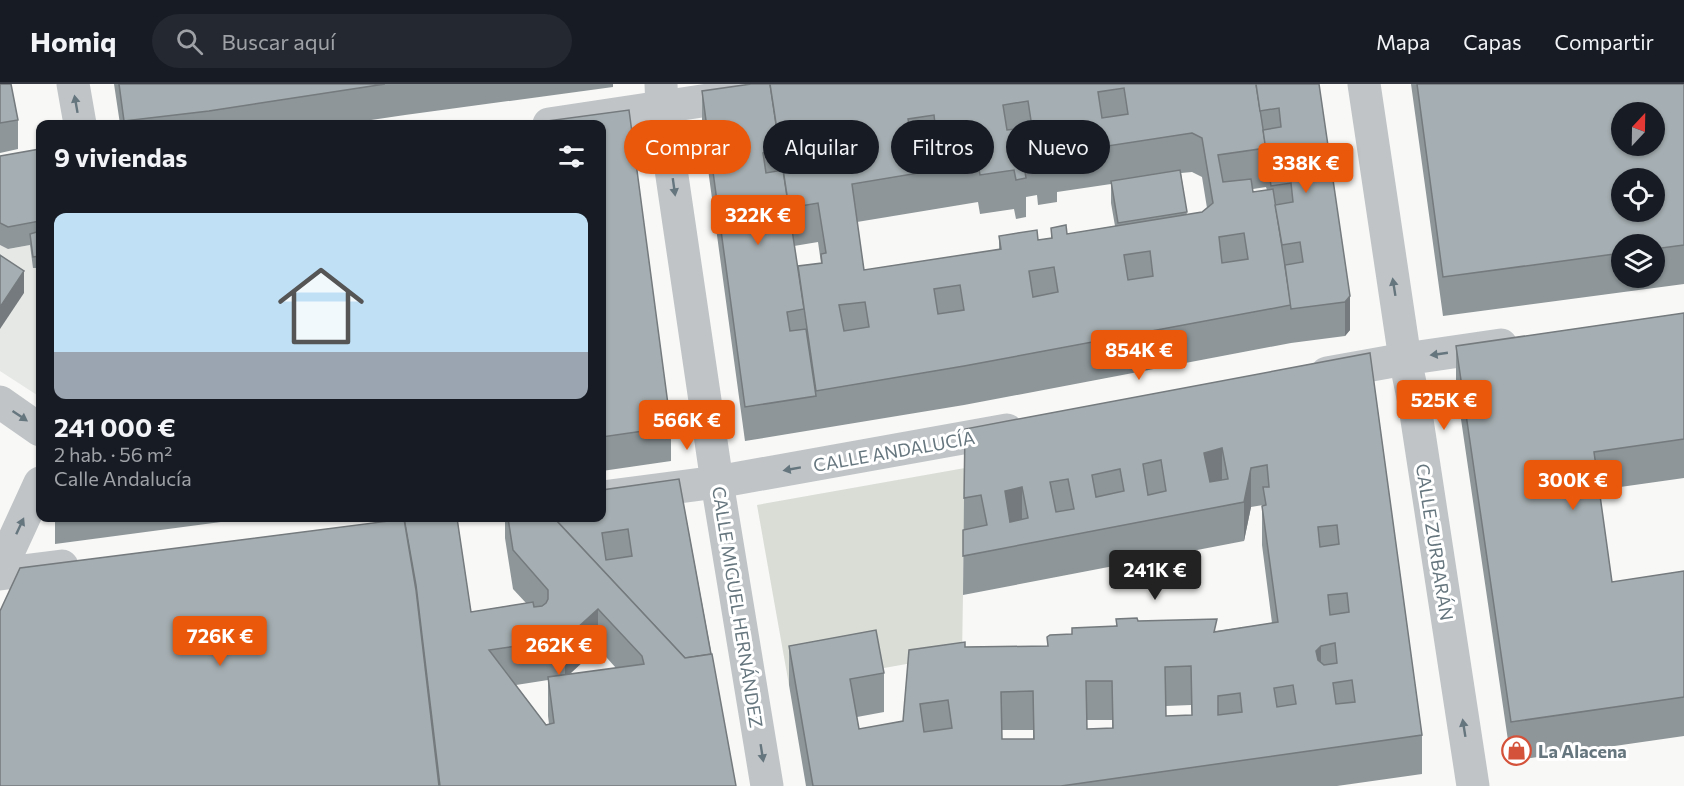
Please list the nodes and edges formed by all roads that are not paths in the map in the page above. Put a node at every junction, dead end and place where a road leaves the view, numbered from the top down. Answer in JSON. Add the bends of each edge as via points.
{"nodes":[{"id":1,"x":73,"y":84,"type":"edge"},
{"id":2,"x":815,"y":84,"type":"edge"},
{"id":3,"x":1364,"y":84,"type":"edge"},
{"id":4,"x":662,"y":96,"type":"edge"},
{"id":5,"x":79,"y":120,"type":"edge"},
{"id":6,"x":565,"y":120,"type":"edge"},
{"id":7,"x":1533,"y":341,"type":"edge"},
{"id":8,"x":1405,"y":359,"type":"junction"},
{"id":9,"x":1300,"y":378,"type":"edge"},
{"id":10,"x":0,"y":402,"type":"edge"},
{"id":11,"x":1032,"y":426,"type":"edge"},
{"id":12,"x":36,"y":427,"type":"edge"},
{"id":13,"x":717,"y":482,"type":"junction"},
{"id":14,"x":36,"y":492,"type":"edge"},
{"id":15,"x":606,"y":496,"type":"edge"},
{"id":16,"x":93,"y":562,"type":"edge"},
{"id":17,"x":0,"y":572,"type":"edge"},
{"id":18,"x":767,"y":786,"type":"edge"},
{"id":19,"x":1473,"y":786,"type":"edge"}],
"edges":[{"from":5,"to":1,"type":"street","one_way":true},
{"from":2,"to":4,"type":"street"},
{"from":8,"to":3,"type":"street","name":"CALLE ZURBARÁN","one_way":true},
{"from":4,"to":6,"type":"street"},
{"from":4,"to":13,"type":"street","name":"CALLE MIGUEL HERNÁNDEZ","one_way":true},
{"from":7,"to":8,"type":"street","one_way":true},
{"from":8,"to":9,"type":"street"},
{"from":19,"to":8,"type":"street","name":"CALLE ZURBARÁN","one_way":true},
{"from":10,"to":12,"type":"street","one_way":true},
{"from":11,"to":13,"type":"street","name":"CALLE ANDALUCÍA","one_way":true},
{"from":13,"to":15,"type":"street","name":"CALLE ANDALUCÍA"},
{"from":13,"to":18,"type":"street","name":"CALLE MIGUEL HERNÁNDEZ","one_way":true},
{"from":17,"to":14,"type":"street","one_way":true},
{"from":16,"to":17,"type":"street"}]}
